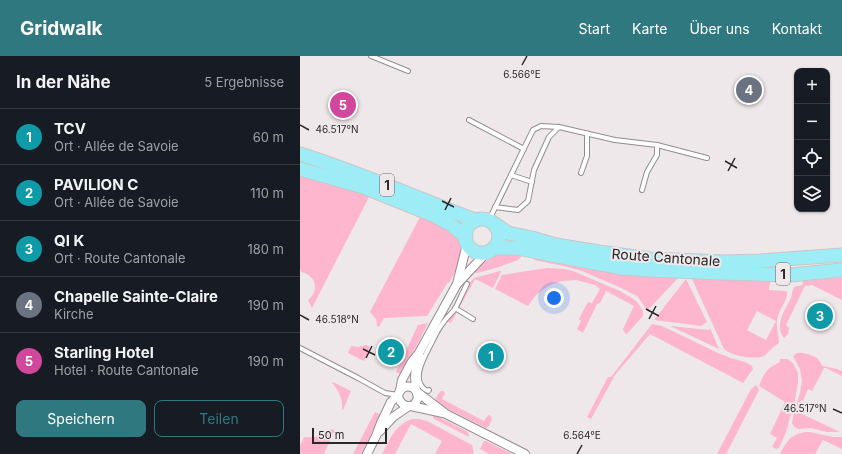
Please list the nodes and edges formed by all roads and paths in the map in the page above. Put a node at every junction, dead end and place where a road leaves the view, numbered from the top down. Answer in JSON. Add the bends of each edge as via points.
{"nodes":[{"id":1,"x":371,"y":56,"type":"edge"},
{"id":2,"x":408,"y":71,"type":"dead end"},
{"id":3,"x":469,"y":120,"type":"dead end"},
{"id":4,"x":559,"y":127,"type":"junction"},
{"id":5,"x":587,"y":134,"type":"junction"},
{"id":6,"x":657,"y":145,"type":"junction"},
{"id":7,"x":524,"y":149,"type":"junction"},
{"id":8,"x":300,"y":154,"type":"edge"},
{"id":9,"x":707,"y":158,"type":"dead end"},
{"id":10,"x":300,"y":169,"type":"edge"},
{"id":11,"x":581,"y":173,"type":"dead end"},
{"id":12,"x":511,"y":175,"type":"junction"},
{"id":13,"x":532,"y":182,"type":"junction"},
{"id":14,"x":642,"y":190,"type":"dead end"},
{"id":15,"x":495,"y":207,"type":"junction"},
{"id":16,"x":475,"y":220,"type":"junction"},
{"id":17,"x":492,"y":222,"type":"junction"},
{"id":18,"x":466,"y":241,"type":"junction"},
{"id":19,"x":491,"y":250,"type":"junction"},
{"id":20,"x":842,"y":255,"type":"edge"},
{"id":21,"x":649,"y":264,"type":"junction"},
{"id":22,"x":724,"y":267,"type":"junction"},
{"id":23,"x":842,"y":270,"type":"edge"},
{"id":24,"x":457,"y":284,"type":"junction"},
{"id":25,"x":467,"y":284,"type":"dead end"},
{"id":26,"x":455,"y":308,"type":"junction"},
{"id":27,"x":473,"y":319,"type":"dead end"},
{"id":28,"x":300,"y":348,"type":"edge"},
{"id":29,"x":419,"y":353,"type":"junction"},
{"id":30,"x":429,"y":390,"type":"dead end"},
{"id":31,"x":417,"y":391,"type":"junction"},
{"id":32,"x":399,"y":393,"type":"junction"},
{"id":33,"x":410,"y":406,"type":"junction"},
{"id":34,"x":446,"y":414,"type":"junction"},
{"id":35,"x":376,"y":436,"type":"junction"},
{"id":36,"x":367,"y":454,"type":"edge"},
{"id":37,"x":525,"y":454,"type":"edge"}],
"edges":[{"from":1,"to":2,"type":"lane"},
{"from":3,"to":7,"type":"lane"},
{"from":4,"to":5,"type":"lane"},
{"from":4,"to":7,"type":"lane","via":[[541,126],[533,130]]},
{"from":4,"to":13,"type":"lane","via":[[549,137],[534,170]]},
{"from":5,"to":6,"type":"lane"},
{"from":5,"to":11,"type":"lane","via":[[587,156]]},
{"from":6,"to":9,"type":"lane"},
{"from":6,"to":14,"type":"lane","via":[[657,156],[647,172]]},
{"from":7,"to":12,"type":"lane"},
{"from":8,"to":16,"type":"main road","number":"1"},
{"from":10,"to":18,"type":"main road","number":"1","via":[[363,187],[433,215],[450,224]]},
{"from":12,"to":13,"type":"lane"},
{"from":12,"to":15,"type":"lane"},
{"from":13,"to":15,"type":"lane","via":[[528,201],[518,210]]},
{"from":15,"to":17,"type":"lane"},
{"from":16,"to":17,"type":"main road"},
{"from":16,"to":18,"type":"main road","via":[[467,229]]},
{"from":17,"to":19,"type":"main road","via":[[499,234],[498,242]]},
{"from":17,"to":21,"type":"main road","name":"Route Cantonale","number":"1","via":[[508,232],[556,245]]},
{"from":18,"to":19,"type":"main road","via":[[475,251],[482,253]]},
{"from":18,"to":24,"type":"street"},
{"from":19,"to":21,"type":"main road","name":"Route Cantonale","number":"1","via":[[517,248],[623,268]]},
{"from":19,"to":24,"type":"street"},
{"from":20,"to":22,"type":"main road","name":"Route Cantonale","number":"1","via":[[760,261]]},
{"from":21,"to":22,"type":"main road","name":"Route Cantonale","number":"1"},
{"from":22,"to":23,"type":"main road","name":"Route Cantonale","number":"1","via":[[791,275]]},
{"from":24,"to":29,"type":"street"},
{"from":25,"to":26,"type":"lane"},
{"from":26,"to":27,"type":"lane"},
{"from":26,"to":30,"type":"lane","via":[[442,324],[419,370],[421,386]]},
{"from":28,"to":32,"type":"lane","via":[[384,393]]},
{"from":29,"to":31,"type":"street","via":[[415,372]]},
{"from":29,"to":32,"type":"street","via":[[402,380]]},
{"from":31,"to":32,"type":"street","via":[[409,386],[404,387]]},
{"from":31,"to":33,"type":"street","via":[[416,402]]},
{"from":31,"to":34,"type":"street"},
{"from":32,"to":33,"type":"street","via":[[402,404]]},
{"from":32,"to":35,"type":"street"},
{"from":33,"to":34,"type":"street"},
{"from":33,"to":35,"type":"street","via":[[388,421]]},
{"from":34,"to":37,"type":"street"},
{"from":35,"to":36,"type":"street"}]}
